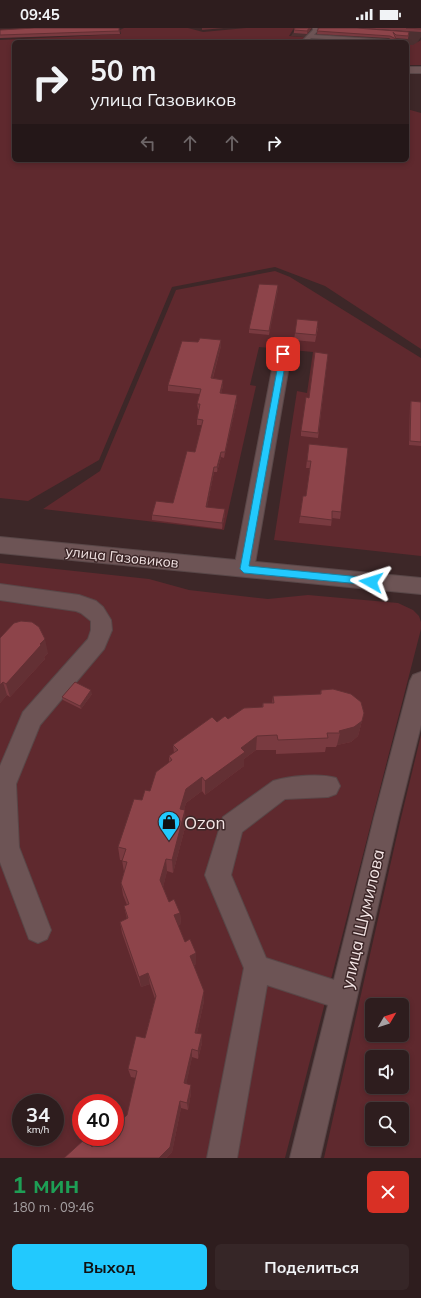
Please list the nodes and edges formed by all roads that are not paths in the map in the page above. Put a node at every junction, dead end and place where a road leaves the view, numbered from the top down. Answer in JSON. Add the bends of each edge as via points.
{"nodes":[{"id":1,"x":316,"y":28,"type":"edge"},
{"id":2,"x":310,"y":36,"type":"junction"},
{"id":3,"x":306,"y":40,"type":"edge"},
{"id":4,"x":363,"y":40,"type":"edge"},
{"id":5,"x":409,"y":70,"type":"edge"},
{"id":6,"x":421,"y":70,"type":"edge"},
{"id":7,"x":283,"y":354,"type":"dead end"},
{"id":8,"x":0,"y":545,"type":"edge"},
{"id":9,"x":244,"y":569,"type":"junction"},
{"id":10,"x":421,"y":586,"type":"edge"},
{"id":11,"x":0,"y":592,"type":"edge"},
{"id":12,"x":421,"y":681,"type":"edge"},
{"id":13,"x":328,"y":786,"type":"dead end"},
{"id":14,"x":38,"y":930,"type":"dead end"},
{"id":15,"x":257,"y":968,"type":"junction"},
{"id":16,"x":344,"y":997,"type":"junction"},
{"id":17,"x":222,"y":1158,"type":"edge"},
{"id":18,"x":305,"y":1158,"type":"edge"}],
"edges":[{"from":1,"to":2,"type":"lane"},
{"from":2,"to":3,"type":"lane"},
{"from":2,"to":4,"type":"lane"},
{"from":5,"to":6,"type":"street"},
{"from":7,"to":9,"type":"street"},
{"from":8,"to":9,"type":"street","name":"улица Газовиков"},
{"from":9,"to":10,"type":"street","name":"улица Газовиков"},
{"from":11,"to":14,"type":"street","via":[[82,603],[99,616],[102,629],[98,643],[31,719],[4,784],[7,847]]},
{"from":12,"to":16,"type":"street","name":"улица Шумилова"},
{"from":13,"to":15,"type":"street","via":[[281,789],[232,825],[218,875]]},
{"from":15,"to":16,"type":"street"},
{"from":15,"to":17,"type":"street"},
{"from":16,"to":18,"type":"street","name":"улица Шумилова"}]}
